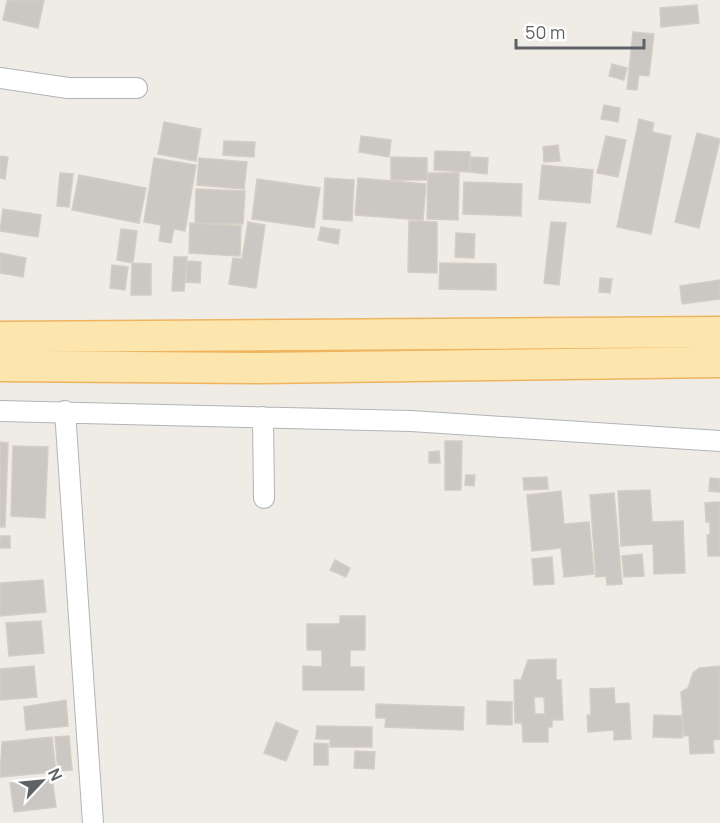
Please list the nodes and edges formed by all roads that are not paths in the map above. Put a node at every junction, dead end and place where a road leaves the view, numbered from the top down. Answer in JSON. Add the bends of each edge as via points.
{"nodes":[{"id":1,"x":0,"y":78,"type":"edge"},
{"id":2,"x":137,"y":88,"type":"dead end"},
{"id":3,"x":647,"y":331,"type":"junction"},
{"id":4,"x":720,"y":332,"type":"edge"},
{"id":5,"x":0,"y":337,"type":"edge"},
{"id":6,"x":720,"y":362,"type":"edge"},
{"id":7,"x":644,"y":363,"type":"junction"},
{"id":8,"x":0,"y":366,"type":"edge"},
{"id":9,"x":0,"y":411,"type":"edge"},
{"id":10,"x":65,"y":411,"type":"junction"},
{"id":11,"x":263,"y":417,"type":"junction"},
{"id":12,"x":720,"y":441,"type":"edge"},
{"id":13,"x":264,"y":498,"type":"dead end"},
{"id":14,"x":93,"y":823,"type":"edge"}],
"edges":[{"from":1,"to":2,"type":"street","via":[[68,88]]},
{"from":3,"to":4,"type":"main road"},
{"from":3,"to":5,"type":"main road"},
{"from":3,"to":7,"type":"main road"},
{"from":6,"to":7,"type":"main road"},
{"from":7,"to":8,"type":"main road","via":[[260,368]]},
{"from":9,"to":10,"type":"street"},
{"from":10,"to":11,"type":"street"},
{"from":10,"to":14,"type":"street"},
{"from":11,"to":12,"type":"street","via":[[411,421]]},
{"from":11,"to":13,"type":"street"}]}
